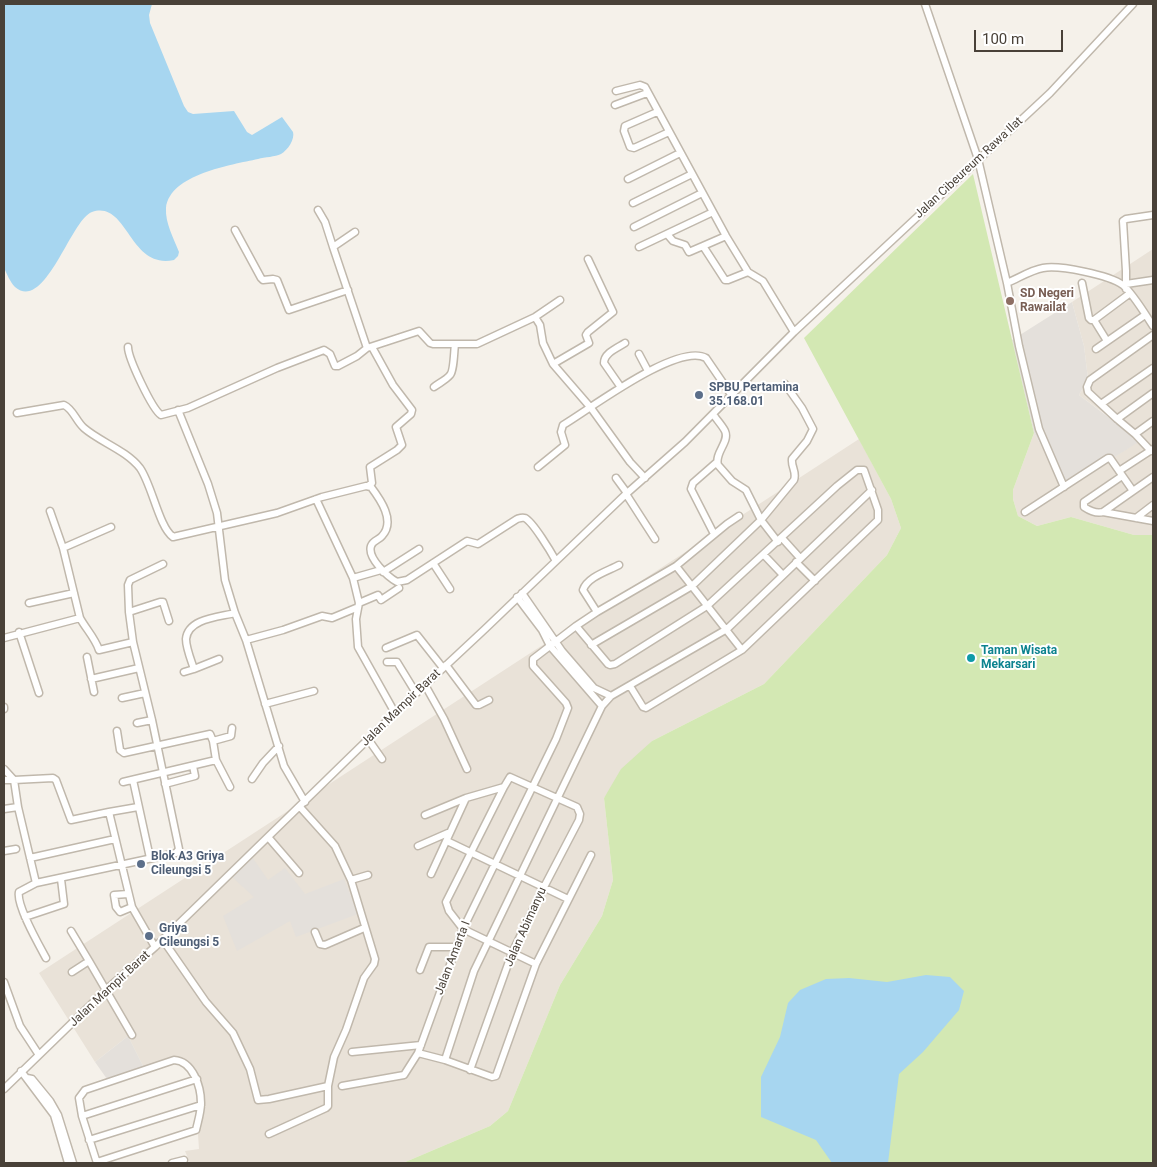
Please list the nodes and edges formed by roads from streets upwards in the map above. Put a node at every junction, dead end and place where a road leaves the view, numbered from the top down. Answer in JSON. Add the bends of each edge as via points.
{"nodes":[{"id":1,"x":925,"y":4,"type":"edge"},
{"id":2,"x":1133,"y":4,"type":"edge"},
{"id":3,"x":616,"y":91,"type":"dead end"},
{"id":4,"x":647,"y":93,"type":"junction"},
{"id":5,"x":615,"y":105,"type":"dead end"},
{"id":6,"x":657,"y":112,"type":"junction"},
{"id":7,"x":669,"y":132,"type":"junction"},
{"id":8,"x":976,"y":153,"type":"junction"},
{"id":9,"x":680,"y":154,"type":"junction"},
{"id":10,"x":692,"y":174,"type":"junction"},
{"id":11,"x":628,"y":179,"type":"dead end"},
{"id":12,"x":702,"y":193,"type":"junction"},
{"id":13,"x":633,"y":203,"type":"dead end"},
{"id":14,"x":318,"y":210,"type":"dead end"},
{"id":15,"x":713,"y":212,"type":"junction"},
{"id":16,"x":1153,"y":215,"type":"edge"},
{"id":17,"x":634,"y":227,"type":"dead end"},
{"id":18,"x":235,"y":230,"type":"dead end"},
{"id":19,"x":355,"y":232,"type":"dead end"},
{"id":20,"x":667,"y":234,"type":"junction"},
{"id":21,"x":726,"y":236,"type":"junction"},
{"id":22,"x":703,"y":246,"type":"junction"},
{"id":23,"x":333,"y":247,"type":"junction"},
{"id":24,"x":639,"y":247,"type":"dead end"},
{"id":25,"x":588,"y":259,"type":"dead end"},
{"id":26,"x":748,"y":272,"type":"junction"},
{"id":27,"x":1153,"y":280,"type":"edge"},
{"id":28,"x":1007,"y":283,"type":"junction"},
{"id":29,"x":1082,"y":283,"type":"dead end"},
{"id":30,"x":1127,"y":289,"type":"junction"},
{"id":31,"x":348,"y":290,"type":"junction"},
{"id":32,"x":560,"y":300,"type":"dead end"},
{"id":33,"x":1145,"y":315,"type":"junction"},
{"id":34,"x":535,"y":317,"type":"junction"},
{"id":35,"x":1094,"y":320,"type":"junction"},
{"id":36,"x":1153,"y":326,"type":"edge"},
{"id":37,"x":797,"y":330,"type":"junction"},
{"id":38,"x":1153,"y":335,"type":"edge"},
{"id":39,"x":1106,"y":341,"type":"junction"},
{"id":40,"x":624,"y":343,"type":"dead end"},
{"id":41,"x":456,"y":344,"type":"junction"},
{"id":42,"x":128,"y":347,"type":"dead end"},
{"id":43,"x":369,"y":347,"type":"junction"},
{"id":44,"x":1096,"y":349,"type":"dead end"},
{"id":45,"x":639,"y":354,"type":"dead end"},
{"id":46,"x":553,"y":364,"type":"junction"},
{"id":47,"x":648,"y":371,"type":"junction"},
{"id":48,"x":1152,"y":371,"type":"edge"},
{"id":49,"x":785,"y":384,"type":"dead end"},
{"id":50,"x":620,"y":386,"type":"junction"},
{"id":51,"x":434,"y":388,"type":"dead end"},
{"id":52,"x":1153,"y":393,"type":"edge"},
{"id":53,"x":732,"y":396,"type":"junction"},
{"id":54,"x":1101,"y":404,"type":"junction"},
{"id":55,"x":591,"y":408,"type":"junction"},
{"id":56,"x":178,"y":410,"type":"junction"},
{"id":57,"x":18,"y":414,"type":"dead end"},
{"id":58,"x":713,"y":414,"type":"junction"},
{"id":59,"x":1116,"y":419,"type":"junction"},
{"id":60,"x":1153,"y":421,"type":"edge"},
{"id":61,"x":1135,"y":434,"type":"junction"},
{"id":62,"x":1152,"y":450,"type":"edge"},
{"id":63,"x":717,"y":462,"type":"junction"},
{"id":64,"x":538,"y":467,"type":"dead end"},
{"id":65,"x":1121,"y":474,"type":"junction"},
{"id":66,"x":1153,"y":477,"type":"edge"},
{"id":67,"x":616,"y":478,"type":"dead end"},
{"id":68,"x":645,"y":478,"type":"junction"},
{"id":69,"x":368,"y":486,"type":"junction"},
{"id":70,"x":1064,"y":487,"type":"junction"},
{"id":71,"x":872,"y":490,"type":"junction"},
{"id":72,"x":1133,"y":491,"type":"junction"},
{"id":73,"x":626,"y":494,"type":"junction"},
{"id":74,"x":316,"y":499,"type":"junction"},
{"id":75,"x":1153,"y":506,"type":"edge"},
{"id":76,"x":50,"y":510,"type":"dead end"},
{"id":77,"x":1025,"y":512,"type":"dead end"},
{"id":78,"x":1103,"y":512,"type":"junction"},
{"id":79,"x":739,"y":516,"type":"dead end"},
{"id":80,"x":1136,"y":518,"type":"junction"},
{"id":81,"x":762,"y":520,"type":"junction"},
{"id":82,"x":1153,"y":522,"type":"edge"},
{"id":83,"x":111,"y":527,"type":"dead end"},
{"id":84,"x":219,"y":527,"type":"junction"},
{"id":85,"x":714,"y":534,"type":"junction"},
{"id":86,"x":655,"y":539,"type":"dead end"},
{"id":87,"x":780,"y":540,"type":"junction"},
{"id":88,"x":63,"y":548,"type":"junction"},
{"id":89,"x":419,"y":548,"type":"dead end"},
{"id":90,"x":764,"y":555,"type":"junction"},
{"id":91,"x":556,"y":560,"type":"junction"},
{"id":92,"x":798,"y":560,"type":"junction"},
{"id":93,"x":433,"y":563,"type":"junction"},
{"id":94,"x":163,"y":564,"type":"dead end"},
{"id":95,"x":619,"y":565,"type":"dead end"},
{"id":96,"x":676,"y":566,"type":"junction"},
{"id":97,"x":382,"y":571,"type":"junction"},
{"id":98,"x":782,"y":574,"type":"junction"},
{"id":99,"x":353,"y":578,"type":"junction"},
{"id":100,"x":815,"y":581,"type":"junction"},
{"id":101,"x":692,"y":586,"type":"junction"},
{"id":102,"x":399,"y":588,"type":"dead end"},
{"id":103,"x":450,"y":589,"type":"dead end"},
{"id":104,"x":74,"y":593,"type":"junction"},
{"id":105,"x":520,"y":595,"type":"junction"},
{"id":106,"x":29,"y":604,"type":"dead end"},
{"id":107,"x":358,"y":605,"type":"junction"},
{"id":108,"x":707,"y":606,"type":"junction"},
{"id":109,"x":129,"y":612,"type":"junction"},
{"id":110,"x":598,"y":612,"type":"junction"},
{"id":111,"x":235,"y":613,"type":"junction"},
{"id":112,"x":80,"y":618,"type":"junction"},
{"id":113,"x":170,"y":620,"type":"dead end"},
{"id":114,"x":576,"y":626,"type":"junction"},
{"id":115,"x":727,"y":629,"type":"junction"},
{"id":116,"x":19,"y":632,"type":"junction"},
{"id":117,"x":4,"y":638,"type":"edge"},
{"id":118,"x":246,"y":640,"type":"junction"},
{"id":119,"x":133,"y":642,"type":"junction"},
{"id":120,"x":553,"y":644,"type":"junction"},
{"id":121,"x":590,"y":644,"type":"junction"},
{"id":122,"x":386,"y":648,"type":"dead end"},
{"id":123,"x":742,"y":650,"type":"junction"},
{"id":124,"x":87,"y":657,"type":"dead end"},
{"id":125,"x":219,"y":659,"type":"dead end"},
{"id":126,"x":387,"y":662,"type":"dead end"},
{"id":127,"x":444,"y":667,"type":"junction"},
{"id":128,"x":140,"y":668,"type":"junction"},
{"id":129,"x":194,"y":669,"type":"junction"},
{"id":130,"x":184,"y":672,"type":"dead end"},
{"id":131,"x":91,"y":679,"type":"junction"},
{"id":132,"x":425,"y":685,"type":"junction"},
{"id":133,"x":630,"y":686,"type":"junction"},
{"id":134,"x":592,"y":690,"type":"junction"},
{"id":135,"x":314,"y":691,"type":"dead end"},
{"id":136,"x":94,"y":692,"type":"dead end"},
{"id":137,"x":39,"y":693,"type":"dead end"},
{"id":138,"x":145,"y":693,"type":"junction"},
{"id":139,"x":416,"y":694,"type":"junction"},
{"id":140,"x":611,"y":696,"type":"junction"},
{"id":141,"x":122,"y":698,"type":"dead end"},
{"id":142,"x":489,"y":700,"type":"dead end"},
{"id":143,"x":266,"y":704,"type":"junction"},
{"id":144,"x":602,"y":706,"type":"junction"},
{"id":145,"x":395,"y":713,"type":"junction"},
{"id":146,"x":152,"y":720,"type":"junction"},
{"id":147,"x":137,"y":723,"type":"dead end"},
{"id":148,"x":232,"y":728,"type":"dead end"},
{"id":149,"x":117,"y":731,"type":"dead end"},
{"id":150,"x":368,"y":739,"type":"junction"},
{"id":151,"x":214,"y":741,"type":"junction"},
{"id":152,"x":157,"y":746,"type":"junction"},
{"id":153,"x":279,"y":746,"type":"junction"},
{"id":154,"x":382,"y":759,"type":"dead end"},
{"id":155,"x":216,"y":760,"type":"junction"},
{"id":156,"x":193,"y":766,"type":"junction"},
{"id":157,"x":4,"y":769,"type":"edge"},
{"id":158,"x":467,"y":769,"type":"dead end"},
{"id":159,"x":163,"y":773,"type":"junction"},
{"id":160,"x":252,"y":779,"type":"dead end"},
{"id":161,"x":4,"y":780,"type":"edge"},
{"id":162,"x":14,"y":780,"type":"junction"},
{"id":163,"x":133,"y":780,"type":"junction"},
{"id":164,"x":123,"y":782,"type":"dead end"},
{"id":165,"x":165,"y":784,"type":"junction"},
{"id":166,"x":504,"y":786,"type":"junction"},
{"id":167,"x":532,"y":786,"type":"junction"},
{"id":168,"x":230,"y":787,"type":"dead end"},
{"id":169,"x":466,"y":798,"type":"junction"},
{"id":170,"x":558,"y":798,"type":"junction"},
{"id":171,"x":302,"y":805,"type":"junction"},
{"id":172,"x":18,"y":807,"type":"junction"},
{"id":173,"x":138,"y":807,"type":"junction"},
{"id":174,"x":4,"y":809,"type":"edge"},
{"id":175,"x":109,"y":812,"type":"junction"},
{"id":176,"x":425,"y":815,"type":"dead end"},
{"id":177,"x":450,"y":832,"type":"junction"},
{"id":178,"x":268,"y":838,"type":"junction"},
{"id":179,"x":115,"y":839,"type":"junction"},
{"id":180,"x":447,"y":841,"type":"junction"},
{"id":181,"x":418,"y":846,"type":"dead end"},
{"id":182,"x":16,"y":849,"type":"dead end"},
{"id":183,"x":4,"y":851,"type":"edge"},
{"id":184,"x":471,"y":852,"type":"junction"},
{"id":185,"x":591,"y":855,"type":"dead end"},
{"id":186,"x":30,"y":858,"type":"junction"},
{"id":187,"x":150,"y":858,"type":"junction"},
{"id":188,"x":121,"y":864,"type":"junction"},
{"id":189,"x":495,"y":864,"type":"junction"},
{"id":190,"x":300,"y":873,"type":"dead end"},
{"id":191,"x":431,"y":874,"type":"dead end"},
{"id":192,"x":368,"y":875,"type":"dead end"},
{"id":193,"x":520,"y":875,"type":"junction"},
{"id":194,"x":61,"y":879,"type":"junction"},
{"id":195,"x":351,"y":880,"type":"junction"},
{"id":196,"x":36,"y":883,"type":"junction"},
{"id":197,"x":544,"y":887,"type":"junction"},
{"id":198,"x":128,"y":894,"type":"junction"},
{"id":199,"x":568,"y":899,"type":"junction"},
{"id":200,"x":132,"y":907,"type":"junction"},
{"id":201,"x":25,"y":917,"type":"junction"},
{"id":202,"x":364,"y":928,"type":"junction"},
{"id":203,"x":462,"y":929,"type":"junction"},
{"id":204,"x":71,"y":931,"type":"dead end"},
{"id":205,"x":315,"y":932,"type":"dead end"},
{"id":206,"x":163,"y":940,"type":"junction"},
{"id":207,"x":488,"y":942,"type":"junction"},
{"id":208,"x":155,"y":947,"type":"junction"},
{"id":209,"x":456,"y":947,"type":"junction"},
{"id":210,"x":512,"y":953,"type":"junction"},
{"id":211,"x":46,"y":958,"type":"dead end"},
{"id":212,"x":89,"y":961,"type":"junction"},
{"id":213,"x":536,"y":964,"type":"junction"},
{"id":214,"x":420,"y":970,"type":"dead end"},
{"id":215,"x":72,"y":972,"type":"dead end"},
{"id":216,"x":4,"y":982,"type":"edge"},
{"id":217,"x":107,"y":989,"type":"junction"},
{"id":218,"x":132,"y":1035,"type":"dead end"},
{"id":219,"x":421,"y":1045,"type":"junction"},
{"id":220,"x":352,"y":1052,"type":"dead end"},
{"id":221,"x":418,"y":1053,"type":"junction"},
{"id":222,"x":39,"y":1055,"type":"junction"},
{"id":223,"x":445,"y":1060,"type":"junction"},
{"id":224,"x":470,"y":1070,"type":"junction"},
{"id":225,"x":21,"y":1071,"type":"junction"},
{"id":226,"x":197,"y":1079,"type":"junction"},
{"id":227,"x":328,"y":1086,"type":"junction"},
{"id":228,"x":342,"y":1086,"type":"dead end"},
{"id":229,"x":4,"y":1089,"type":"edge"},
{"id":230,"x":201,"y":1105,"type":"junction"},
{"id":231,"x":82,"y":1116,"type":"junction"},
{"id":232,"x":59,"y":1124,"type":"junction"},
{"id":233,"x":269,"y":1134,"type":"dead end"},
{"id":234,"x":89,"y":1140,"type":"junction"},
{"id":235,"x":184,"y":1160,"type":"dead end"},
{"id":236,"x":68,"y":1163,"type":"edge"},
{"id":237,"x":73,"y":1163,"type":"edge"},
{"id":238,"x":97,"y":1163,"type":"edge"},
{"id":239,"x":172,"y":1163,"type":"edge"}],
"edges":[{"from":1,"to":8,"type":"street"},
{"from":2,"to":8,"type":"street","name":"Jalan Cibeureum Rawa Ilat","via":[[1050,92]]},
{"from":3,"to":4,"type":"street","via":[[640,85],[645,86]]},
{"from":4,"to":5,"type":"street"},
{"from":4,"to":6,"type":"street"},
{"from":6,"to":7,"type":"street"},
{"from":6,"to":7,"type":"street","via":[[625,126],[630,147]]},
{"from":7,"to":9,"type":"street"},
{"from":8,"to":28,"type":"street"},
{"from":8,"to":37,"type":"street","name":"Jalan Cibeureum Rawa Ilat"},
{"from":9,"to":10,"type":"street"},
{"from":9,"to":11,"type":"street"},
{"from":10,"to":12,"type":"street"},
{"from":10,"to":13,"type":"street"},
{"from":12,"to":15,"type":"street"},
{"from":12,"to":17,"type":"street"},
{"from":14,"to":23,"type":"street"},
{"from":15,"to":20,"type":"street"},
{"from":15,"to":21,"type":"street"},
{"from":16,"to":30,"type":"street","via":[[1123,221]]},
{"from":18,"to":31,"type":"street","via":[[263,280],[277,280],[290,310]]},
{"from":19,"to":23,"type":"street"},
{"from":20,"to":22,"type":"street","via":[[673,241],[685,244],[689,252]]},
{"from":20,"to":24,"type":"street"},
{"from":21,"to":22,"type":"street"},
{"from":21,"to":26,"type":"street"},
{"from":22,"to":26,"type":"street","via":[[725,280]]},
{"from":23,"to":31,"type":"street"},
{"from":25,"to":46,"type":"street","via":[[613,312],[588,332],[589,343]]},
{"from":26,"to":37,"type":"street","via":[[763,281]]},
{"from":27,"to":30,"type":"street"},
{"from":28,"to":30,"type":"street","via":[[1050,267],[1106,277]]},
{"from":28,"to":70,"type":"street","via":[[1039,429]]},
{"from":29,"to":35,"type":"street","via":[[1089,318]]},
{"from":30,"to":33,"type":"street"},
{"from":30,"to":35,"type":"street"},
{"from":31,"to":43,"type":"street"},
{"from":32,"to":34,"type":"street"},
{"from":33,"to":36,"type":"street"},
{"from":33,"to":39,"type":"street"},
{"from":34,"to":41,"type":"street","via":[[477,344]]},
{"from":34,"to":46,"type":"street"},
{"from":35,"to":39,"type":"street"},
{"from":37,"to":53,"type":"street","name":"Jalan Mampir Barat"},
{"from":38,"to":54,"type":"street","via":[[1090,380],[1088,392]]},
{"from":39,"to":44,"type":"street"},
{"from":40,"to":50,"type":"street","via":[[604,359]]},
{"from":41,"to":43,"type":"street","via":[[430,343],[419,331]]},
{"from":41,"to":51,"type":"street","via":[[453,370]]},
{"from":42,"to":56,"type":"street","via":[[143,387],[158,413],[162,415]]},
{"from":43,"to":56,"type":"street","via":[[338,366],[324,350]]},
{"from":43,"to":69,"type":"street","via":[[412,410],[396,427],[402,445],[370,467],[372,483]]},
{"from":45,"to":47,"type":"street"},
{"from":46,"to":55,"type":"street"},
{"from":47,"to":50,"type":"street"},
{"from":47,"to":53,"type":"street","via":[[687,356],[701,355]]},
{"from":48,"to":54,"type":"street"},
{"from":49,"to":81,"type":"street","via":[[813,429],[792,459],[796,474],[794,480]]},
{"from":50,"to":55,"type":"street"},
{"from":52,"to":59,"type":"street"},
{"from":53,"to":58,"type":"street","name":"Jalan Mampir Barat"},
{"from":54,"to":59,"type":"street"},
{"from":55,"to":64,"type":"street","via":[[563,425],[561,432],[565,445]]},
{"from":55,"to":68,"type":"street"},
{"from":56,"to":84,"type":"street","via":[[208,484]]},
{"from":57,"to":84,"type":"street","via":[[64,404],[68,407],[85,429],[140,468],[163,524],[173,537]]},
{"from":58,"to":63,"type":"street","via":[[725,430],[726,437]]},
{"from":58,"to":68,"type":"street","name":"Jalan Mampir Barat"},
{"from":59,"to":61,"type":"street"},
{"from":60,"to":61,"type":"street"},
{"from":61,"to":62,"type":"street"},
{"from":62,"to":65,"type":"street"},
{"from":63,"to":81,"type":"street","via":[[732,481],[746,490]]},
{"from":63,"to":85,"type":"street","via":[[693,483],[691,489]]},
{"from":65,"to":70,"type":"street","via":[[1108,458]]},
{"from":65,"to":72,"type":"street"},
{"from":65,"to":78,"type":"street","via":[[1084,502],[1084,507],[1089,510]]},
{"from":66,"to":72,"type":"street"},
{"from":67,"to":73,"type":"street"},
{"from":68,"to":73,"type":"street","name":"Jalan Mampir Barat"},
{"from":69,"to":74,"type":"street"},
{"from":69,"to":97,"type":"street","via":[[380,498],[388,518],[388,527],[374,541],[370,552]]},
{"from":70,"to":77,"type":"street"},
{"from":71,"to":87,"type":"street","via":[[864,470],[857,470]]},
{"from":71,"to":92,"type":"street"},
{"from":71,"to":100,"type":"street","via":[[878,520]]},
{"from":72,"to":78,"type":"street"},
{"from":73,"to":86,"type":"street"},
{"from":73,"to":91,"type":"street","name":"Jalan Mampir Barat"},
{"from":74,"to":84,"type":"street","via":[[277,514]]},
{"from":74,"to":99,"type":"street"},
{"from":75,"to":80,"type":"street"},
{"from":76,"to":88,"type":"street"},
{"from":78,"to":80,"type":"street"},
{"from":79,"to":85,"type":"street"},
{"from":80,"to":82,"type":"street"},
{"from":81,"to":87,"type":"street"},
{"from":81,"to":101,"type":"street"},
{"from":83,"to":88,"type":"street"},
{"from":84,"to":111,"type":"street","via":[[225,580]]},
{"from":85,"to":96,"type":"street"},
{"from":87,"to":90,"type":"street"},
{"from":87,"to":92,"type":"street"},
{"from":88,"to":104,"type":"street"},
{"from":89,"to":97,"type":"street"},
{"from":90,"to":98,"type":"street"},
{"from":90,"to":108,"type":"street"},
{"from":91,"to":93,"type":"street","via":[[534,528],[522,518],[478,544],[467,541]]},
{"from":91,"to":105,"type":"street","name":"Jalan Mampir Barat"},
{"from":92,"to":98,"type":"street"},
{"from":92,"to":100,"type":"street"},
{"from":93,"to":97,"type":"street","via":[[401,582]]},
{"from":93,"to":103,"type":"street"},
{"from":94,"to":109,"type":"street","via":[[130,580]]},
{"from":95,"to":110,"type":"street","via":[[584,586]]},
{"from":96,"to":101,"type":"street"},
{"from":96,"to":110,"type":"street"},
{"from":97,"to":99,"type":"street"},
{"from":98,"to":115,"type":"street"},
{"from":99,"to":107,"type":"street"},
{"from":100,"to":123,"type":"street"},
{"from":101,"to":108,"type":"street"},
{"from":101,"to":121,"type":"street"},
{"from":102,"to":107,"type":"street","via":[[382,600],[378,594]]},
{"from":104,"to":106,"type":"street"},
{"from":104,"to":112,"type":"street"},
{"from":105,"to":120,"type":"street"},
{"from":105,"to":127,"type":"street","name":"Jalan Mampir Barat"},
{"from":107,"to":118,"type":"street","via":[[332,618],[322,616]]},
{"from":107,"to":145,"type":"street","via":[[358,647]]},
{"from":108,"to":115,"type":"street"},
{"from":108,"to":121,"type":"street","via":[[612,665]]},
{"from":109,"to":113,"type":"street","via":[[162,602]]},
{"from":109,"to":119,"type":"street"},
{"from":110,"to":114,"type":"street"},
{"from":111,"to":118,"type":"street"},
{"from":111,"to":129,"type":"street","via":[[192,626],[186,640]]},
{"from":112,"to":116,"type":"street"},
{"from":112,"to":119,"type":"street","via":[[96,640],[99,650]]},
{"from":114,"to":120,"type":"street"},
{"from":114,"to":121,"type":"street"},
{"from":115,"to":123,"type":"street"},
{"from":115,"to":133,"type":"street"},
{"from":116,"to":117,"type":"street"},
{"from":116,"to":137,"type":"street"},
{"from":118,"to":143,"type":"street"},
{"from":119,"to":128,"type":"street"},
{"from":120,"to":134,"type":"street"},
{"from":120,"to":167,"type":"street","name":"Jalan Amarta I","via":[[533,659],[533,666],[568,708]]},
{"from":122,"to":127,"type":"street","via":[[417,635]]},
{"from":123,"to":133,"type":"street","via":[[646,708]]},
{"from":124,"to":131,"type":"street"},
{"from":125,"to":129,"type":"street"},
{"from":126,"to":139,"type":"street","via":[[397,662]]},
{"from":127,"to":132,"type":"street","name":"Jalan Mampir Barat"},
{"from":127,"to":142,"type":"street","via":[[476,705]]},
{"from":128,"to":131,"type":"street"},
{"from":128,"to":138,"type":"street"},
{"from":129,"to":130,"type":"street"},
{"from":131,"to":136,"type":"street"},
{"from":132,"to":139,"type":"street","name":"Jalan Mampir Barat"},
{"from":132,"to":158,"type":"street"},
{"from":133,"to":140,"type":"street"},
{"from":134,"to":140,"type":"street"},
{"from":134,"to":144,"type":"street"},
{"from":135,"to":143,"type":"street"},
{"from":138,"to":141,"type":"street"},
{"from":138,"to":146,"type":"street"},
{"from":139,"to":145,"type":"street","name":"Jalan Mampir Barat"},
{"from":140,"to":144,"type":"street"},
{"from":143,"to":153,"type":"street"},
{"from":144,"to":170,"type":"street"},
{"from":145,"to":150,"type":"street","name":"Jalan Mampir Barat"},
{"from":146,"to":147,"type":"street"},
{"from":146,"to":152,"type":"street"},
{"from":148,"to":151,"type":"street","via":[[230,736]]},
{"from":149,"to":152,"type":"street","via":[[123,752]]},
{"from":150,"to":154,"type":"street"},
{"from":150,"to":171,"type":"street","name":"Jalan Mampir Barat"},
{"from":151,"to":152,"type":"street","via":[[210,734]]},
{"from":151,"to":155,"type":"street"},
{"from":152,"to":159,"type":"street"},
{"from":153,"to":160,"type":"street"},
{"from":153,"to":171,"type":"street","via":[[284,766]]},
{"from":155,"to":156,"type":"street"},
{"from":155,"to":168,"type":"street"},
{"from":156,"to":159,"type":"street"},
{"from":156,"to":165,"type":"street","via":[[195,776]]},
{"from":157,"to":162,"type":"street"},
{"from":159,"to":163,"type":"street"},
{"from":159,"to":165,"type":"street"},
{"from":161,"to":162,"type":"street"},
{"from":162,"to":172,"type":"street"},
{"from":162,"to":175,"type":"street","via":[[53,778],[58,783],[71,820]]},
{"from":163,"to":164,"type":"street"},
{"from":163,"to":173,"type":"street"},
{"from":165,"to":187,"type":"street","via":[[179,849],[176,853]]},
{"from":166,"to":167,"type":"street","name":"Jalan Abimanyu","via":[[510,777]]},
{"from":166,"to":169,"type":"street"},
{"from":166,"to":184,"type":"street"},
{"from":167,"to":170,"type":"street","name":"Jalan Abimanyu"},
{"from":167,"to":189,"type":"street","name":"Jalan Amarta I"},
{"from":169,"to":176,"type":"street"},
{"from":169,"to":177,"type":"street"},
{"from":170,"to":193,"type":"street"},
{"from":170,"to":197,"type":"street","name":"Jalan Abimanyu","via":[[577,807],[580,814]]},
{"from":171,"to":178,"type":"street","name":"Jalan Mampir Barat"},
{"from":171,"to":195,"type":"street","via":[[335,846]]},
{"from":172,"to":174,"type":"street"},
{"from":172,"to":186,"type":"street"},
{"from":173,"to":175,"type":"street"},
{"from":173,"to":187,"type":"street"},
{"from":175,"to":179,"type":"street"},
{"from":177,"to":180,"type":"street"},
{"from":177,"to":181,"type":"street"},
{"from":178,"to":190,"type":"street"},
{"from":178,"to":206,"type":"street","name":"Jalan Mampir Barat"},
{"from":179,"to":186,"type":"street"},
{"from":179,"to":188,"type":"street"},
{"from":180,"to":184,"type":"street"},
{"from":180,"to":191,"type":"street"},
{"from":182,"to":183,"type":"street"},
{"from":184,"to":189,"type":"street"},
{"from":184,"to":203,"type":"street","via":[[446,902]]},
{"from":185,"to":199,"type":"street"},
{"from":186,"to":196,"type":"street"},
{"from":187,"to":188,"type":"street"},
{"from":188,"to":194,"type":"street"},
{"from":188,"to":198,"type":"street"},
{"from":189,"to":193,"type":"street"},
{"from":189,"to":203,"type":"street","name":"Jalan Amarta I"},
{"from":192,"to":195,"type":"street"},
{"from":193,"to":197,"type":"street"},
{"from":193,"to":207,"type":"street"},
{"from":194,"to":196,"type":"street"},
{"from":194,"to":201,"type":"street","via":[[64,904]]},
{"from":195,"to":202,"type":"street"},
{"from":196,"to":201,"type":"street","via":[[18,894]]},
{"from":197,"to":199,"type":"street"},
{"from":197,"to":210,"type":"street","name":"Jalan Abimanyu"},
{"from":198,"to":200,"type":"street"},
{"from":198,"to":200,"type":"street","via":[[114,895],[116,907],[120,912]]},
{"from":199,"to":213,"type":"street"},
{"from":200,"to":208,"type":"street"},
{"from":201,"to":211,"type":"street"},
{"from":202,"to":205,"type":"street","via":[[325,945],[320,944]]},
{"from":202,"to":227,"type":"street","via":[[374,954],[374,964],[364,978],[334,1058]]},
{"from":203,"to":207,"type":"street"},
{"from":203,"to":209,"type":"street","name":"Jalan Amarta I"},
{"from":204,"to":212,"type":"street"},
{"from":206,"to":208,"type":"street","name":"Jalan Mampir Barat"},
{"from":206,"to":227,"type":"street","via":[[206,1002],[233,1033],[250,1069],[258,1100]]},
{"from":207,"to":210,"type":"street"},
{"from":207,"to":223,"type":"street","via":[[474,971]]},
{"from":208,"to":217,"type":"street","name":"Jalan Mampir Barat"},
{"from":209,"to":214,"type":"street","via":[[429,947]]},
{"from":209,"to":219,"type":"street","name":"Jalan Amarta I"},
{"from":210,"to":213,"type":"street"},
{"from":210,"to":224,"type":"street","name":"Jalan Abimanyu"},
{"from":212,"to":215,"type":"street"},
{"from":212,"to":217,"type":"street"},
{"from":213,"to":224,"type":"street","via":[[496,1076]]},
{"from":216,"to":222,"type":"street","via":[[20,1026]]},
{"from":217,"to":218,"type":"street"},
{"from":217,"to":222,"type":"street","name":"Jalan Mampir Barat"},
{"from":219,"to":220,"type":"street"},
{"from":219,"to":221,"type":"street","name":"Jalan Amarta I"},
{"from":221,"to":223,"type":"street"},
{"from":221,"to":228,"type":"street","name":"Jalan Amarta I","via":[[404,1075]]},
{"from":222,"to":225,"type":"street","name":"Jalan Mampir Barat"},
{"from":223,"to":224,"type":"street"},
{"from":225,"to":229,"type":"street","name":"Jalan Mampir Barat"},
{"from":225,"to":232,"type":"street","via":[[50,1101]]},
{"from":226,"to":230,"type":"street"},
{"from":226,"to":231,"type":"street"},
{"from":226,"to":231,"type":"street","via":[[184,1064],[174,1060],[85,1090],[78,1098]]},
{"from":227,"to":233,"type":"street","via":[[326,1108]]},
{"from":230,"to":234,"type":"street"},
{"from":230,"to":238,"type":"street","via":[[196,1130]]},
{"from":231,"to":234,"type":"street"},
{"from":232,"to":236,"type":"street"},
{"from":232,"to":237,"type":"street"},
{"from":234,"to":238,"type":"street"},
{"from":235,"to":239,"type":"street"}]}
